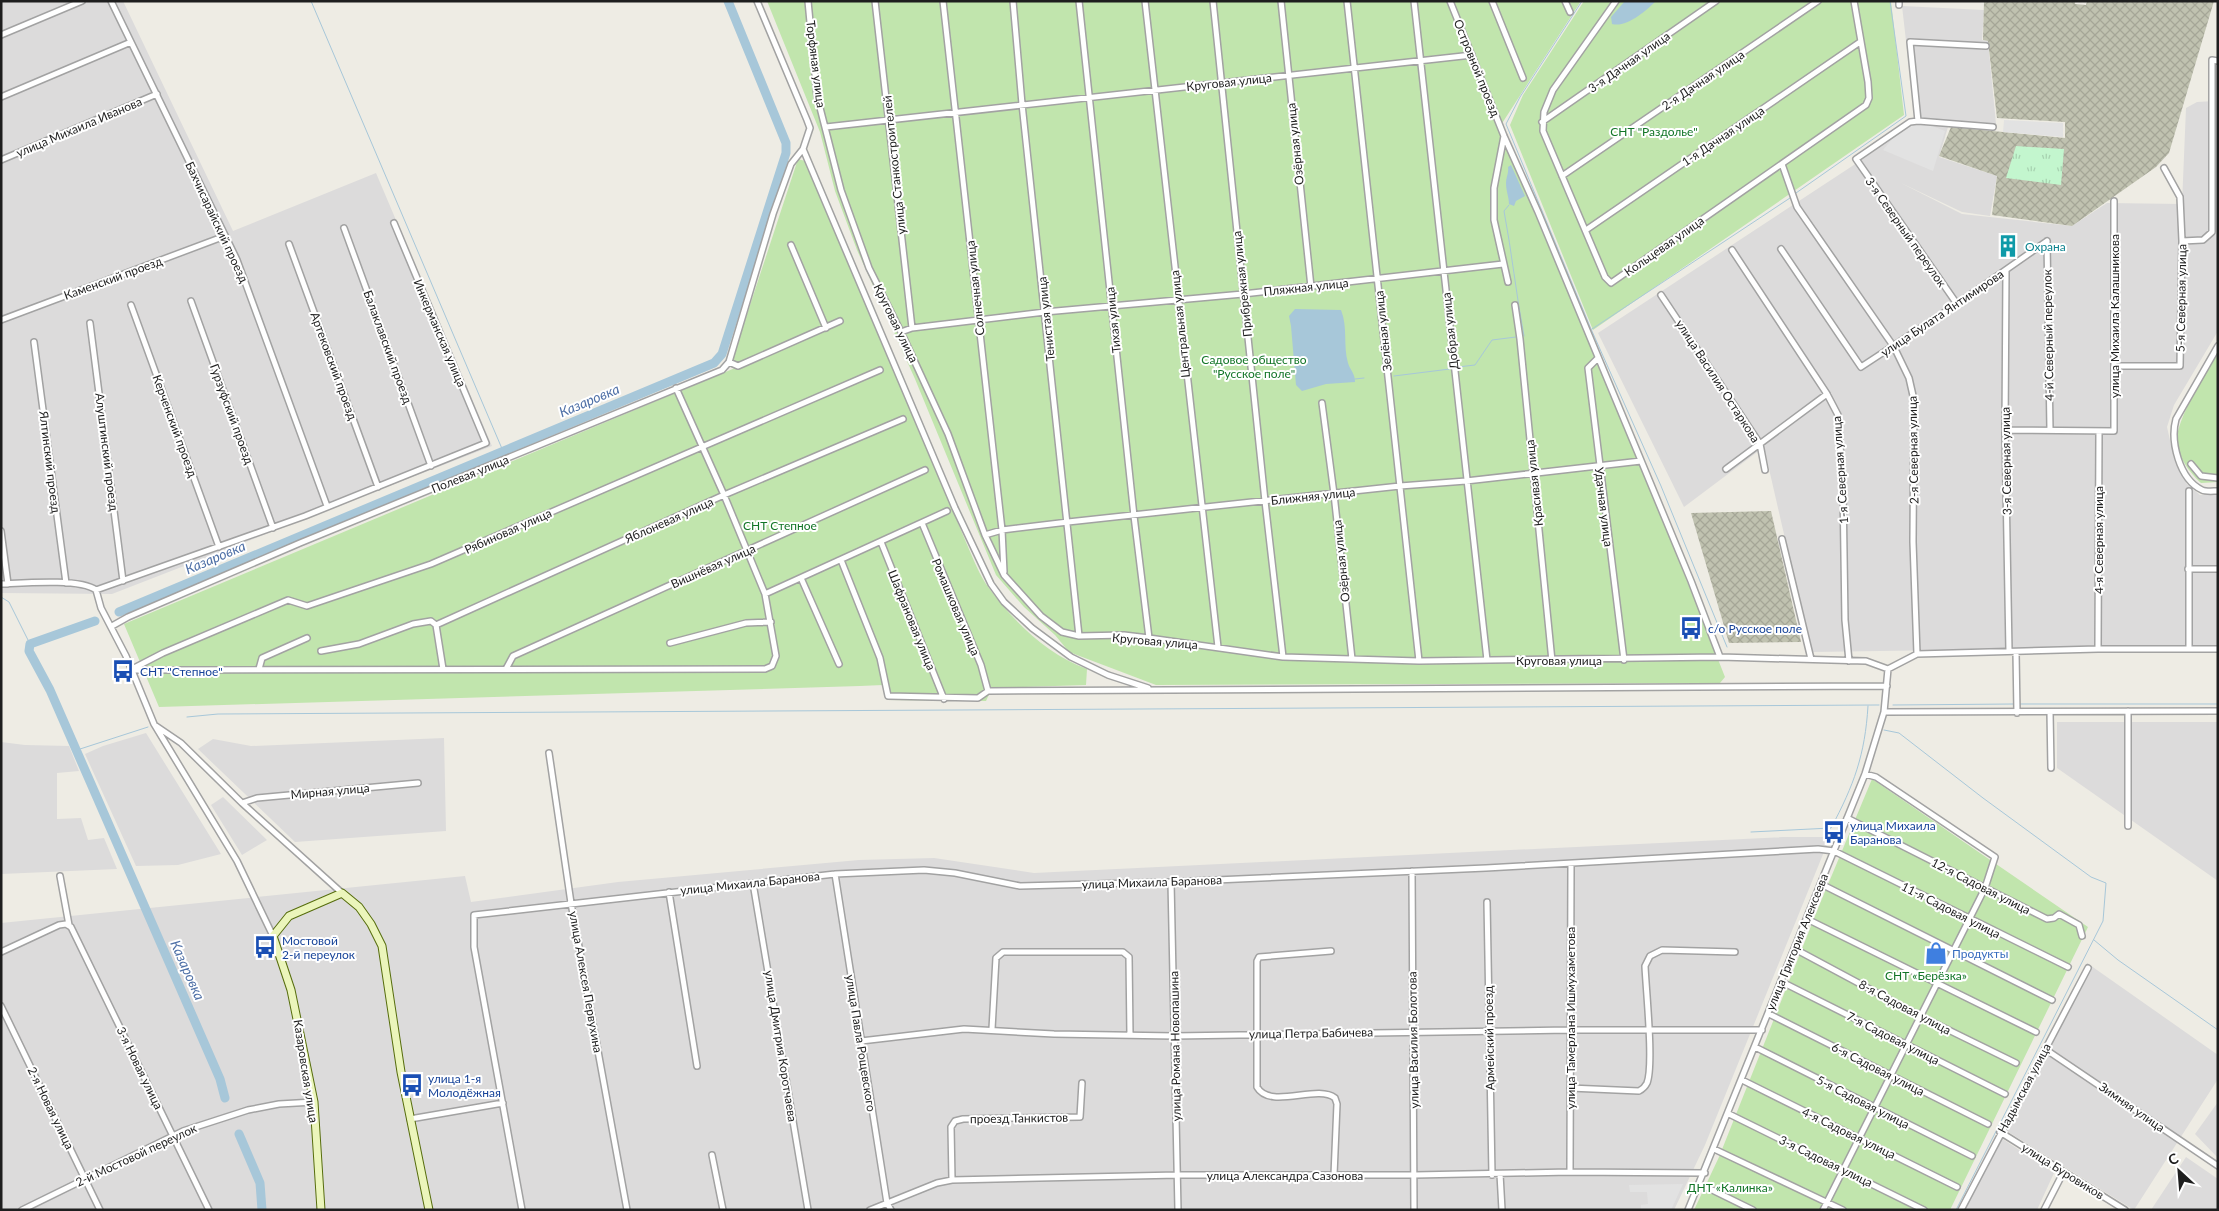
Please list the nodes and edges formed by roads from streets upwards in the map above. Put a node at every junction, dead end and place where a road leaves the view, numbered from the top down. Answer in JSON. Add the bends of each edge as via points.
{"nodes":[{"id":1,"x":82,"y":1,"type":"edge"},
{"id":2,"x":111,"y":1,"type":"edge"},
{"id":3,"x":757,"y":1,"type":"edge"},
{"id":4,"x":808,"y":1,"type":"edge"},
{"id":5,"x":875,"y":1,"type":"edge"},
{"id":6,"x":943,"y":1,"type":"edge"},
{"id":7,"x":1013,"y":1,"type":"edge"},
{"id":8,"x":1078,"y":1,"type":"edge"},
{"id":9,"x":1145,"y":1,"type":"edge"},
{"id":10,"x":1213,"y":1,"type":"edge"},
{"id":11,"x":1281,"y":1,"type":"edge"},
{"id":12,"x":1347,"y":1,"type":"edge"},
{"id":13,"x":1414,"y":1,"type":"edge"},
{"id":14,"x":1450,"y":1,"type":"edge"},
{"id":15,"x":1492,"y":1,"type":"edge"},
{"id":16,"x":1565,"y":1,"type":"edge"},
{"id":17,"x":1616,"y":1,"type":"edge"},
{"id":18,"x":1716,"y":1,"type":"edge"},
{"id":19,"x":1818,"y":1,"type":"edge"},
{"id":20,"x":1854,"y":1,"type":"edge"},
{"id":21,"x":1570,"y":12,"type":"dead end"},
{"id":22,"x":1,"y":35,"type":"edge"},
{"id":23,"x":131,"y":42,"type":"junction"},
{"id":24,"x":1860,"y":42,"type":"junction"},
{"id":25,"x":1986,"y":46,"type":"dead end"},
{"id":26,"x":1472,"y":55,"type":"junction"},
{"id":27,"x":1421,"y":61,"type":"junction"},
{"id":28,"x":2215,"y":61,"type":"edge"},
{"id":29,"x":1354,"y":68,"type":"junction"},
{"id":30,"x":1288,"y":76,"type":"junction"},
{"id":31,"x":1523,"y":78,"type":"dead end"},
{"id":32,"x":1221,"y":83,"type":"junction"},
{"id":33,"x":1154,"y":89,"type":"junction"},
{"id":34,"x":157,"y":94,"type":"junction"},
{"id":35,"x":1,"y":97,"type":"edge"},
{"id":36,"x":1088,"y":98,"type":"junction"},
{"id":37,"x":1022,"y":104,"type":"junction"},
{"id":38,"x":956,"y":112,"type":"junction"},
{"id":39,"x":889,"y":120,"type":"junction"},
{"id":40,"x":1918,"y":121,"type":"junction"},
{"id":41,"x":1542,"y":122,"type":"junction"},
{"id":42,"x":1993,"y":126,"type":"dead end"},
{"id":43,"x":826,"y":127,"type":"junction"},
{"id":44,"x":1504,"y":136,"type":"junction"},
{"id":45,"x":803,"y":149,"type":"junction"},
{"id":46,"x":1,"y":160,"type":"edge"},
{"id":47,"x":1782,"y":164,"type":"junction"},
{"id":48,"x":2164,"y":168,"type":"dead end"},
{"id":49,"x":1562,"y":176,"type":"junction"},
{"id":50,"x":2114,"y":201,"type":"dead end"},
{"id":51,"x":394,"y":223,"type":"dead end"},
{"id":52,"x":344,"y":228,"type":"dead end"},
{"id":53,"x":1586,"y":230,"type":"junction"},
{"id":54,"x":225,"y":236,"type":"junction"},
{"id":55,"x":2047,"y":240,"type":"joint"},
{"id":56,"x":2182,"y":241,"type":"junction"},
{"id":57,"x":289,"y":244,"type":"dead end"},
{"id":58,"x":791,"y":245,"type":"dead end"},
{"id":59,"x":1781,"y":249,"type":"dead end"},
{"id":60,"x":1732,"y":250,"type":"dead end"},
{"id":61,"x":1503,"y":264,"type":"junction"},
{"id":62,"x":2006,"y":270,"type":"junction"},
{"id":63,"x":1444,"y":271,"type":"junction"},
{"id":64,"x":1377,"y":279,"type":"junction"},
{"id":65,"x":1508,"y":282,"type":"dead end"},
{"id":66,"x":1311,"y":287,"type":"junction"},
{"id":67,"x":1243,"y":294,"type":"junction"},
{"id":68,"x":1661,"y":295,"type":"dead end"},
{"id":69,"x":1177,"y":300,"type":"junction"},
{"id":70,"x":191,"y":301,"type":"dead end"},
{"id":71,"x":1957,"y":304,"type":"junction"},
{"id":72,"x":131,"y":305,"type":"dead end"},
{"id":73,"x":1515,"y":305,"type":"dead end"},
{"id":74,"x":1111,"y":307,"type":"junction"},
{"id":75,"x":1045,"y":312,"type":"junction"},
{"id":76,"x":1,"y":320,"type":"edge"},
{"id":77,"x":840,"y":321,"type":"dead end"},
{"id":78,"x":978,"y":322,"type":"junction"},
{"id":79,"x":90,"y":323,"type":"dead end"},
{"id":80,"x":826,"y":328,"type":"junction"},
{"id":81,"x":912,"y":328,"type":"junction"},
{"id":82,"x":901,"y":332,"type":"junction"},
{"id":83,"x":34,"y":342,"type":"dead end"},
{"id":84,"x":2218,"y":346,"type":"edge"},
{"id":85,"x":1894,"y":347,"type":"junction"},
{"id":86,"x":1598,"y":358,"type":"junction"},
{"id":87,"x":730,"y":362,"type":"junction"},
{"id":88,"x":2114,"y":366,"type":"junction"},
{"id":89,"x":880,"y":370,"type":"dead end"},
{"id":90,"x":676,"y":388,"type":"junction"},
{"id":91,"x":1827,"y":394,"type":"junction"},
{"id":92,"x":1322,"y":403,"type":"dead end"},
{"id":93,"x":903,"y":419,"type":"dead end"},
{"id":94,"x":2005,"y":430,"type":"junction"},
{"id":95,"x":2050,"y":430,"type":"junction"},
{"id":96,"x":2099,"y":431,"type":"junction"},
{"id":97,"x":1760,"y":444,"type":"junction"},
{"id":98,"x":703,"y":446,"type":"junction"},
{"id":99,"x":1641,"y":461,"type":"junction"},
{"id":100,"x":2191,"y":464,"type":"dead end"},
{"id":101,"x":1599,"y":465,"type":"junction"},
{"id":102,"x":431,"y":466,"type":"junction"},
{"id":103,"x":1726,"y":469,"type":"dead end"},
{"id":104,"x":925,"y":470,"type":"dead end"},
{"id":105,"x":1765,"y":470,"type":"dead end"},
{"id":106,"x":1533,"y":472,"type":"junction"},
{"id":107,"x":2218,"y":478,"type":"edge"},
{"id":108,"x":1466,"y":481,"type":"junction"},
{"id":109,"x":1400,"y":486,"type":"junction"},
{"id":110,"x":378,"y":487,"type":"junction"},
{"id":111,"x":2189,"y":490,"type":"dead end"},
{"id":112,"x":2218,"y":491,"type":"edge"},
{"id":113,"x":1334,"y":494,"type":"junction"},
{"id":114,"x":724,"y":495,"type":"junction"},
{"id":115,"x":1265,"y":501,"type":"junction"},
{"id":116,"x":327,"y":506,"type":"junction"},
{"id":117,"x":1201,"y":508,"type":"junction"},
{"id":118,"x":947,"y":511,"type":"dead end"},
{"id":119,"x":1134,"y":516,"type":"junction"},
{"id":120,"x":1068,"y":522,"type":"junction"},
{"id":121,"x":922,"y":523,"type":"junction"},
{"id":122,"x":274,"y":528,"type":"junction"},
{"id":123,"x":1002,"y":530,"type":"junction"},
{"id":124,"x":1,"y":531,"type":"edge"},
{"id":125,"x":985,"y":535,"type":"junction"},
{"id":126,"x":1782,"y":539,"type":"dead end"},
{"id":127,"x":881,"y":542,"type":"junction"},
{"id":128,"x":219,"y":547,"type":"junction"},
{"id":129,"x":747,"y":550,"type":"junction"},
{"id":130,"x":841,"y":560,"type":"junction"},
{"id":131,"x":2218,"y":569,"type":"edge"},
{"id":132,"x":2188,"y":570,"type":"junction"},
{"id":133,"x":1004,"y":575,"type":"junction"},
{"id":134,"x":801,"y":578,"type":"junction"},
{"id":135,"x":123,"y":581,"type":"junction"},
{"id":136,"x":66,"y":582,"type":"junction"},
{"id":137,"x":1,"y":584,"type":"edge"},
{"id":138,"x":8,"y":584,"type":"junction"},
{"id":139,"x":96,"y":590,"type":"junction"},
{"id":140,"x":766,"y":594,"type":"junction"},
{"id":141,"x":772,"y":622,"type":"junction"},
{"id":142,"x":436,"y":625,"type":"junction"},
{"id":143,"x":112,"y":626,"type":"junction"},
{"id":144,"x":1079,"y":636,"type":"junction"},
{"id":145,"x":307,"y":638,"type":"dead end"},
{"id":146,"x":1149,"y":638,"type":"junction"},
{"id":147,"x":670,"y":643,"type":"dead end"},
{"id":148,"x":1218,"y":647,"type":"junction"},
{"id":149,"x":2098,"y":648,"type":"junction"},
{"id":150,"x":2189,"y":649,"type":"junction"},
{"id":151,"x":2218,"y":649,"type":"edge"},
{"id":152,"x":321,"y":651,"type":"dead end"},
{"id":153,"x":2009,"y":652,"type":"junction"},
{"id":154,"x":2016,"y":652,"type":"junction"},
{"id":155,"x":1917,"y":654,"type":"junction"},
{"id":156,"x":1283,"y":656,"type":"junction"},
{"id":157,"x":1720,"y":657,"type":"junction"},
{"id":158,"x":1352,"y":659,"type":"junction"},
{"id":159,"x":1810,"y":659,"type":"junction"},
{"id":160,"x":1486,"y":660,"type":"junction"},
{"id":161,"x":1624,"y":660,"type":"junction"},
{"id":162,"x":1418,"y":661,"type":"junction"},
{"id":163,"x":1552,"y":661,"type":"junction"},
{"id":164,"x":1849,"y":662,"type":"junction"},
{"id":165,"x":839,"y":664,"type":"dead end"},
{"id":166,"x":259,"y":669,"type":"junction"},
{"id":167,"x":506,"y":669,"type":"junction"},
{"id":168,"x":1888,"y":669,"type":"junction"},
{"id":169,"x":132,"y":670,"type":"junction"},
{"id":170,"x":443,"y":670,"type":"junction"},
{"id":171,"x":1888,"y":686,"type":"junction"},
{"id":172,"x":1151,"y":689,"type":"junction"},
{"id":173,"x":988,"y":691,"type":"junction"},
{"id":174,"x":944,"y":699,"type":"junction"},
{"id":175,"x":2128,"y":710,"type":"junction"},
{"id":176,"x":2218,"y":711,"type":"edge"},
{"id":177,"x":1884,"y":712,"type":"junction"},
{"id":178,"x":2050,"y":712,"type":"junction"},
{"id":179,"x":2018,"y":713,"type":"junction"},
{"id":180,"x":154,"y":724,"type":"junction"},
{"id":181,"x":549,"y":753,"type":"dead end"},
{"id":182,"x":2051,"y":768,"type":"dead end"},
{"id":183,"x":1865,"y":774,"type":"junction"},
{"id":184,"x":418,"y":783,"type":"dead end"},
{"id":185,"x":242,"y":803,"type":"junction"},
{"id":186,"x":1847,"y":818,"type":"junction"},
{"id":187,"x":2128,"y":826,"type":"dead end"},
{"id":188,"x":1834,"y":851,"type":"junction"},
{"id":189,"x":1571,"y":864,"type":"junction"},
{"id":190,"x":1412,"y":871,"type":"junction"},
{"id":191,"x":835,"y":874,"type":"junction"},
{"id":192,"x":60,"y":876,"type":"dead end"},
{"id":193,"x":1171,"y":882,"type":"junction"},
{"id":194,"x":753,"y":883,"type":"junction"},
{"id":195,"x":1821,"y":884,"type":"junction"},
{"id":196,"x":1985,"y":888,"type":"junction"},
{"id":197,"x":669,"y":892,"type":"junction"},
{"id":198,"x":342,"y":893,"type":"junction"},
{"id":199,"x":1487,"y":902,"type":"dead end"},
{"id":200,"x":571,"y":903,"type":"junction"},
{"id":201,"x":1969,"y":919,"type":"junction"},
{"id":202,"x":1807,"y":920,"type":"junction"},
{"id":203,"x":70,"y":926,"type":"junction"},
{"id":204,"x":273,"y":936,"type":"junction"},
{"id":205,"x":2082,"y":936,"type":"dead end"},
{"id":206,"x":1795,"y":949,"type":"junction"},
{"id":207,"x":1953,"y":950,"type":"junction"},
{"id":208,"x":1331,"y":951,"type":"dead end"},
{"id":209,"x":1,"y":952,"type":"edge"},
{"id":210,"x":1735,"y":952,"type":"dead end"},
{"id":211,"x":2068,"y":967,"type":"dead end"},
{"id":212,"x":2088,"y":968,"type":"dead end"},
{"id":213,"x":1782,"y":982,"type":"junction"},
{"id":214,"x":1937,"y":982,"type":"junction"},
{"id":215,"x":2052,"y":1000,"type":"dead end"},
{"id":216,"x":1,"y":1006,"type":"edge"},
{"id":217,"x":1769,"y":1014,"type":"junction"},
{"id":218,"x":1920,"y":1016,"type":"junction"},
{"id":219,"x":992,"y":1029,"type":"junction"},
{"id":220,"x":1569,"y":1030,"type":"junction"},
{"id":221,"x":1648,"y":1030,"type":"junction"},
{"id":222,"x":1762,"y":1030,"type":"junction"},
{"id":223,"x":1489,"y":1031,"type":"junction"},
{"id":224,"x":1412,"y":1032,"type":"junction"},
{"id":225,"x":2036,"y":1032,"type":"dead end"},
{"id":226,"x":1258,"y":1034,"type":"junction"},
{"id":227,"x":1130,"y":1035,"type":"junction"},
{"id":228,"x":1174,"y":1036,"type":"junction"},
{"id":229,"x":861,"y":1041,"type":"junction"},
{"id":230,"x":1906,"y":1044,"type":"junction"},
{"id":231,"x":1755,"y":1047,"type":"junction"},
{"id":232,"x":2045,"y":1049,"type":"junction"},
{"id":233,"x":2016,"y":1063,"type":"dead end"},
{"id":234,"x":697,"y":1066,"type":"dead end"},
{"id":235,"x":1890,"y":1076,"type":"junction"},
{"id":236,"x":1742,"y":1080,"type":"junction"},
{"id":237,"x":1082,"y":1083,"type":"dead end"},
{"id":238,"x":1570,"y":1088,"type":"junction"},
{"id":239,"x":2005,"y":1094,"type":"dead end"},
{"id":240,"x":314,"y":1102,"type":"junction"},
{"id":241,"x":503,"y":1103,"type":"junction"},
{"id":242,"x":1874,"y":1107,"type":"junction"},
{"id":243,"x":1729,"y":1114,"type":"junction"},
{"id":244,"x":410,"y":1118,"type":"junction"},
{"id":245,"x":1988,"y":1124,"type":"dead end"},
{"id":246,"x":2000,"y":1132,"type":"junction"},
{"id":247,"x":173,"y":1136,"type":"junction"},
{"id":248,"x":1859,"y":1138,"type":"junction"},
{"id":249,"x":1714,"y":1150,"type":"junction"},
{"id":250,"x":712,"y":1155,"type":"dead end"},
{"id":251,"x":1972,"y":1156,"type":"dead end"},
{"id":252,"x":2218,"y":1166,"type":"edge"},
{"id":253,"x":1843,"y":1169,"type":"junction"},
{"id":254,"x":1570,"y":1172,"type":"junction"},
{"id":255,"x":2063,"y":1172,"type":"junction"},
{"id":256,"x":1705,"y":1173,"type":"junction"},
{"id":257,"x":1500,"y":1174,"type":"junction"},
{"id":258,"x":1178,"y":1175,"type":"junction"},
{"id":259,"x":1334,"y":1175,"type":"junction"},
{"id":260,"x":1415,"y":1175,"type":"junction"},
{"id":261,"x":1492,"y":1175,"type":"junction"},
{"id":262,"x":85,"y":1179,"type":"junction"},
{"id":263,"x":952,"y":1180,"type":"junction"},
{"id":264,"x":1700,"y":1184,"type":"junction"},
{"id":265,"x":1956,"y":1187,"type":"dead end"},
{"id":266,"x":1827,"y":1201,"type":"junction"},
{"id":267,"x":887,"y":1203,"type":"junction"},
{"id":268,"x":22,"y":1210,"type":"edge"},
{"id":269,"x":100,"y":1210,"type":"edge"},
{"id":270,"x":209,"y":1210,"type":"edge"},
{"id":271,"x":322,"y":1210,"type":"edge"},
{"id":272,"x":429,"y":1210,"type":"edge"},
{"id":273,"x":522,"y":1210,"type":"edge"},
{"id":274,"x":627,"y":1210,"type":"edge"},
{"id":275,"x":723,"y":1210,"type":"edge"},
{"id":276,"x":808,"y":1210,"type":"edge"},
{"id":277,"x":870,"y":1210,"type":"edge"},
{"id":278,"x":890,"y":1210,"type":"edge"},
{"id":279,"x":1178,"y":1210,"type":"edge"},
{"id":280,"x":1414,"y":1210,"type":"edge"},
{"id":281,"x":1502,"y":1210,"type":"edge"},
{"id":282,"x":1688,"y":1210,"type":"edge"},
{"id":283,"x":1753,"y":1210,"type":"edge"},
{"id":284,"x":1823,"y":1210,"type":"edge"},
{"id":285,"x":1843,"y":1210,"type":"edge"},
{"id":286,"x":1924,"y":1210,"type":"edge"},
{"id":287,"x":1961,"y":1210,"type":"edge"},
{"id":288,"x":2044,"y":1210,"type":"edge"},
{"id":289,"x":2125,"y":1210,"type":"edge"}],
"edges":[{"from":1,"to":22,"type":"street"},
{"from":2,"to":23,"type":"street","name":"Бахчисарайский проезд"},
{"from":3,"to":45,"type":"street","via":[[808,120],[810,128]]},
{"from":4,"to":43,"type":"street","name":"Торфяная улица","via":[[818,96]]},
{"from":5,"to":39,"type":"street","name":"улица Станкостроителей"},
{"from":6,"to":38,"type":"street","name":"Солнечная улица"},
{"from":7,"to":37,"type":"street","name":"Тенистая улица"},
{"from":8,"to":36,"type":"street","name":"Тихая улица"},
{"from":9,"to":33,"type":"street","name":"Центральная улица"},
{"from":10,"to":32,"type":"street","name":"Прибрежная улица"},
{"from":11,"to":30,"type":"street","name":"Озёрная улица"},
{"from":12,"to":29,"type":"street","name":"Зелёная улица"},
{"from":13,"to":27,"type":"street","name":"Добрая улица"},
{"from":14,"to":26,"type":"street","name":"Островной проезд"},
{"from":15,"to":31,"type":"street"},
{"from":16,"to":21,"type":"street"},
{"from":17,"to":41,"type":"street","via":[[1552,90]]},
{"from":18,"to":41,"type":"street","name":"3-я Дачная улица"},
{"from":19,"to":49,"type":"street","name":"2-я Дачная улица"},
{"from":20,"to":24,"type":"street","name":"Кольцевая улица"},
{"from":23,"to":34,"type":"street","name":"Бахчисарайский проезд"},
{"from":23,"to":35,"type":"street"},
{"from":24,"to":47,"type":"street","name":"Кольцевая улица","via":[[1868,82],[1866,105]]},
{"from":24,"to":53,"type":"street","name":"1-я Дачная улица"},
{"from":25,"to":40,"type":"street","via":[[1910,42]]},
{"from":26,"to":27,"type":"street","name":"Круговая улица"},
{"from":26,"to":44,"type":"street","name":"Островной проезд"},
{"from":27,"to":29,"type":"street","name":"Круговая улица"},
{"from":27,"to":63,"type":"street","name":"Добрая улица"},
{"from":28,"to":56,"type":"street","via":[[2212,232],[2203,240]]},
{"from":29,"to":30,"type":"street","name":"Круговая улица"},
{"from":29,"to":64,"type":"street","name":"Зелёная улица"},
{"from":30,"to":32,"type":"street","name":"Круговая улица"},
{"from":30,"to":66,"type":"street","name":"Озёрная улица"},
{"from":32,"to":33,"type":"street","name":"Круговая улица"},
{"from":32,"to":67,"type":"street","name":"Прибрежная улица"},
{"from":33,"to":36,"type":"street","name":"Круговая улица"},
{"from":33,"to":69,"type":"street","name":"Центральная улица"},
{"from":34,"to":46,"type":"street","name":"улица Михаила Иванова"},
{"from":34,"to":54,"type":"street","name":"Бахчисарайский проезд"},
{"from":36,"to":37,"type":"street","name":"Круговая улица"},
{"from":36,"to":74,"type":"street","name":"Тихая улица"},
{"from":37,"to":38,"type":"street","name":"Круговая улица"},
{"from":37,"to":75,"type":"street","name":"Тенистая улица"},
{"from":38,"to":39,"type":"street","name":"Круговая улица"},
{"from":38,"to":78,"type":"street","name":"Солнечная улица"},
{"from":39,"to":43,"type":"street","name":"Круговая улица"},
{"from":39,"to":81,"type":"street","name":"улица Станкостроителей"},
{"from":40,"to":42,"type":"street"},
{"from":40,"to":71,"type":"street","name":"3-я Северный переулок","via":[[1910,122],[1856,159]]},
{"from":41,"to":49,"type":"street","name":"Кольцевая улица"},
{"from":43,"to":82,"type":"street","name":"Круговая улица","via":[[841,190],[869,268]]},
{"from":44,"to":61,"type":"street","via":[[1494,188],[1494,220]]},
{"from":44,"to":86,"type":"street"},
{"from":45,"to":87,"type":"street","via":[[792,164],[774,214]]},
{"from":45,"to":172,"type":"street","via":[[955,508],[991,584],[1004,602],[1032,628],[1071,657],[1108,675]]},
{"from":47,"to":53,"type":"street","name":"Кольцевая улица","via":[[1610,283]]},
{"from":47,"to":85,"type":"street","name":"2-я Северная улица","via":[[1797,207]]},
{"from":48,"to":56,"type":"street","name":"5-я Северная улица","via":[[2180,198]]},
{"from":49,"to":53,"type":"street","name":"Кольцевая улица"},
{"from":50,"to":88,"type":"street","name":"улица Михаила Калашникова"},
{"from":51,"to":102,"type":"street","name":"Инкерманская улица","via":[[486,443]]},
{"from":52,"to":102,"type":"street","name":"Балаклавский проезд"},
{"from":54,"to":76,"type":"street","name":"Каменский проезд"},
{"from":54,"to":116,"type":"street","name":"Бахчисарайский проезд","via":[[237,260]]},
{"from":55,"to":62,"type":"street","name":"улица Булата Янтимирова"},
{"from":55,"to":95,"type":"street","name":"4-й Северный переулок"},
{"from":56,"to":88,"type":"street","name":"5-я Северная улица","via":[[2180,366]]},
{"from":57,"to":110,"type":"street","name":"Артековский проезд"},
{"from":58,"to":80,"type":"street"},
{"from":59,"to":85,"type":"street","name":"улица Булата Янтимирова","via":[[1861,367]]},
{"from":60,"to":91,"type":"street","name":"1-я Северная улица"},
{"from":61,"to":63,"type":"street","name":"Пляжная улица"},
{"from":61,"to":65,"type":"street"},
{"from":62,"to":71,"type":"street","name":"улица Булата Янтимирова"},
{"from":62,"to":94,"type":"street","name":"3-я Северная улица"},
{"from":63,"to":64,"type":"street","name":"Пляжная улица"},
{"from":63,"to":108,"type":"street","name":"Добрая улица"},
{"from":64,"to":66,"type":"street","name":"Пляжная улица"},
{"from":64,"to":109,"type":"street","name":"Зелёная улица"},
{"from":66,"to":67,"type":"street","name":"Пляжная улица"},
{"from":67,"to":69,"type":"street","name":"Пляжная улица"},
{"from":67,"to":115,"type":"street","name":"Прибрежная улица"},
{"from":68,"to":97,"type":"street","name":"улица Василия Остаркова"},
{"from":69,"to":74,"type":"street","name":"Пляжная улица"},
{"from":69,"to":117,"type":"street","name":"Центральная улица"},
{"from":70,"to":122,"type":"street","name":"Гурзуфский проезд"},
{"from":71,"to":85,"type":"street","name":"улица Булата Янтимирова"},
{"from":72,"to":128,"type":"street","name":"Керченский проезд"},
{"from":73,"to":106,"type":"street","name":"Красивая улица"},
{"from":74,"to":75,"type":"street","name":"Пляжная улица"},
{"from":74,"to":119,"type":"street","name":"Тихая улица"},
{"from":75,"to":78,"type":"street","name":"Пляжная улица"},
{"from":75,"to":120,"type":"street","name":"Тенистая улица"},
{"from":77,"to":80,"type":"street","name":"Полевая улица"},
{"from":78,"to":81,"type":"street","name":"Пляжная улица"},
{"from":78,"to":123,"type":"street","name":"Солнечная улица"},
{"from":79,"to":135,"type":"street","name":"Алуштинский проезд"},
{"from":80,"to":87,"type":"street","name":"Полевая улица","via":[[738,366]]},
{"from":81,"to":82,"type":"street","name":"Пляжная улица"},
{"from":82,"to":125,"type":"street","name":"Круговая улица","via":[[948,434]]},
{"from":83,"to":136,"type":"street","name":"Ялтинский проезд"},
{"from":84,"to":112,"type":"street","via":[[2179,412],[2173,429],[2176,452],[2193,484],[2204,491]]},
{"from":85,"to":155,"type":"street","name":"2-я Северная улица","via":[[1909,378],[1914,400],[1913,542]]},
{"from":86,"to":99,"type":"street"},
{"from":86,"to":101,"type":"street","name":"Удачная улица","via":[[1588,368]]},
{"from":87,"to":90,"type":"street","name":"Полевая улица","via":[[722,370]]},
{"from":88,"to":96,"type":"street","name":"улица Михаила Калашникова","via":[[2114,431]]},
{"from":89,"to":98,"type":"street","name":"Рябиновая улица"},
{"from":90,"to":98,"type":"street"},
{"from":90,"to":143,"type":"street","name":"Полевая улица","via":[[300,543]]},
{"from":91,"to":97,"type":"street"},
{"from":91,"to":164,"type":"street","name":"1-я Северная улица","via":[[1838,415]]},
{"from":92,"to":113,"type":"street","name":"Озёрная улица"},
{"from":93,"to":114,"type":"street","name":"Яблоневая улица"},
{"from":94,"to":95,"type":"street"},
{"from":94,"to":153,"type":"street","name":"3-я Северная улица"},
{"from":95,"to":96,"type":"street"},
{"from":96,"to":149,"type":"street","name":"4-я Северная улица"},
{"from":97,"to":103,"type":"street"},
{"from":97,"to":105,"type":"street","name":"улица Василия Остаркова"},
{"from":98,"to":114,"type":"street"},
{"from":98,"to":169,"type":"street","name":"Рябиновая улица","via":[[432,564],[307,606],[288,600],[162,653]]},
{"from":99,"to":101,"type":"street","name":"Ближняя улица"},
{"from":99,"to":157,"type":"street"},
{"from":100,"to":107,"type":"street","via":[[2201,476]]},
{"from":101,"to":106,"type":"street","name":"Ближняя улица"},
{"from":101,"to":161,"type":"street","name":"Удачная улица"},
{"from":102,"to":110,"type":"street"},
{"from":104,"to":129,"type":"street","name":"Вишнёвая улица"},
{"from":106,"to":108,"type":"street","name":"Ближняя улица"},
{"from":106,"to":163,"type":"street","name":"Красивая улица"},
{"from":108,"to":109,"type":"street","name":"Ближняя улица"},
{"from":108,"to":160,"type":"street","name":"Добрая улица"},
{"from":109,"to":113,"type":"street","name":"Ближняя улица"},
{"from":109,"to":162,"type":"street","name":"Зелёная улица"},
{"from":110,"to":116,"type":"street"},
{"from":111,"to":132,"type":"street"},
{"from":113,"to":115,"type":"street","name":"Ближняя улица"},
{"from":113,"to":158,"type":"street","name":"Озёрная улица"},
{"from":114,"to":129,"type":"street"},
{"from":114,"to":142,"type":"street","name":"Яблоневая улица"},
{"from":115,"to":117,"type":"street","name":"Ближняя улица"},
{"from":115,"to":156,"type":"street","name":"Прибрежная улица"},
{"from":116,"to":122,"type":"street"},
{"from":117,"to":119,"type":"street","name":"Ближняя улица"},
{"from":117,"to":148,"type":"street","name":"Центральная улица"},
{"from":118,"to":121,"type":"street"},
{"from":119,"to":120,"type":"street","name":"Ближняя улица"},
{"from":119,"to":146,"type":"street","name":"Тихая улица"},
{"from":120,"to":123,"type":"street","name":"Ближняя улица"},
{"from":120,"to":144,"type":"street","name":"Тенистая улица"},
{"from":121,"to":127,"type":"street"},
{"from":121,"to":173,"type":"street","name":"Ромашковая улица","via":[[981,665]]},
{"from":122,"to":128,"type":"street"},
{"from":123,"to":125,"type":"street","name":"Ближняя улица"},
{"from":123,"to":133,"type":"street","name":"Солнечная улица"},
{"from":124,"to":138,"type":"street"},
{"from":125,"to":133,"type":"street","name":"Круговая улица"},
{"from":126,"to":159,"type":"street"},
{"from":127,"to":130,"type":"street"},
{"from":127,"to":174,"type":"street","name":"Шафрановая улица"},
{"from":128,"to":135,"type":"street"},
{"from":129,"to":140,"type":"street"},
{"from":129,"to":167,"type":"street","name":"Вишнёвая улица","via":[[514,656]]},
{"from":130,"to":134,"type":"street"},
{"from":130,"to":174,"type":"street","via":[[880,658],[888,696]]},
{"from":131,"to":132,"type":"street"},
{"from":132,"to":150,"type":"street"},
{"from":133,"to":144,"type":"street","name":"Круговая улица","via":[[1041,616],[1062,632]]},
{"from":134,"to":140,"type":"street"},
{"from":134,"to":165,"type":"street"},
{"from":135,"to":139,"type":"street"},
{"from":136,"to":138,"type":"street"},
{"from":136,"to":139,"type":"street","via":[[84,584]]},
{"from":137,"to":138,"type":"street"},
{"from":139,"to":143,"type":"street","via":[[101,608]]},
{"from":140,"to":141,"type":"street"},
{"from":141,"to":147,"type":"street","via":[[746,623]]},
{"from":141,"to":167,"type":"street","via":[[776,656],[772,666],[765,669]]},
{"from":142,"to":152,"type":"street","name":"Яблоневая улица","via":[[431,621],[413,624],[359,644]]},
{"from":142,"to":170,"type":"street"},
{"from":143,"to":169,"type":"street"},
{"from":144,"to":146,"type":"street","name":"Круговая улица"},
{"from":145,"to":166,"type":"street","via":[[262,658]]},
{"from":146,"to":148,"type":"street","name":"Круговая улица"},
{"from":148,"to":156,"type":"street","name":"Круговая улица"},
{"from":149,"to":150,"type":"street"},
{"from":149,"to":154,"type":"street"},
{"from":150,"to":151,"type":"street"},
{"from":153,"to":154,"type":"street"},
{"from":153,"to":155,"type":"street"},
{"from":154,"to":179,"type":"street"},
{"from":155,"to":168,"type":"street"},
{"from":156,"to":158,"type":"street","name":"Круговая улица"},
{"from":157,"to":159,"type":"street","name":"Круговая улица"},
{"from":157,"to":161,"type":"street","name":"Круговая улица"},
{"from":158,"to":162,"type":"street","name":"Круговая улица"},
{"from":159,"to":164,"type":"street","name":"Круговая улица"},
{"from":160,"to":162,"type":"street","name":"Круговая улица"},
{"from":160,"to":163,"type":"street","name":"Круговая улица"},
{"from":161,"to":163,"type":"street","name":"Круговая улица"},
{"from":164,"to":168,"type":"street","name":"Круговая улица","via":[[1866,662]]},
{"from":166,"to":169,"type":"street"},
{"from":166,"to":170,"type":"street"},
{"from":167,"to":170,"type":"street"},
{"from":168,"to":171,"type":"street","name":"улица Григория Алексеева"},
{"from":169,"to":180,"type":"street"},
{"from":171,"to":172,"type":"street"},
{"from":171,"to":177,"type":"street","name":"улица Григория Алексеева"},
{"from":172,"to":173,"type":"street"},
{"from":173,"to":174,"type":"street","via":[[978,698]]},
{"from":175,"to":176,"type":"street"},
{"from":175,"to":178,"type":"street"},
{"from":175,"to":187,"type":"street"},
{"from":177,"to":179,"type":"street"},
{"from":177,"to":183,"type":"street","name":"улица Григория Алексеева"},
{"from":178,"to":179,"type":"street"},
{"from":178,"to":182,"type":"street"},
{"from":180,"to":185,"type":"street","via":[[181,743]]},
{"from":180,"to":204,"type":"street","via":[[237,861]]},
{"from":181,"to":200,"type":"street","name":"улица Алексея Первухина"},
{"from":183,"to":186,"type":"street","name":"улица Григория Алексеева"},
{"from":183,"to":196,"type":"street","via":[[1876,777],[1995,857]]},
{"from":184,"to":185,"type":"street","name":"Мирная улица","via":[[257,798]]},
{"from":185,"to":198,"type":"street"},
{"from":186,"to":188,"type":"street","name":"улица Григория Алексеева"},
{"from":186,"to":196,"type":"street","name":"12-я Садовая улица"},
{"from":188,"to":189,"type":"street","name":"улица Михаила Баранова","via":[[1818,849]]},
{"from":188,"to":195,"type":"street","name":"улица Григория Алексеева"},
{"from":188,"to":201,"type":"street","name":"11-я Садовая улица"},
{"from":189,"to":190,"type":"street","name":"улица Михаила Баранова"},
{"from":189,"to":220,"type":"street","name":"улица Тамерлана Ишмухаметова"},
{"from":190,"to":193,"type":"street","name":"улица Михаила Баранова"},
{"from":190,"to":224,"type":"street","name":"улица Василия Болотова"},
{"from":191,"to":193,"type":"street","name":"улица Михаила Баранова","via":[[924,870],[1020,886]]},
{"from":191,"to":194,"type":"street","name":"улица Михаила Баранова"},
{"from":191,"to":229,"type":"street","name":"улица Павла Рощевского"},
{"from":192,"to":203,"type":"street","name":"3-я Новая улица"},
{"from":193,"to":228,"type":"street","name":"улица Романа Новопашина"},
{"from":194,"to":197,"type":"street","name":"улица Михаила Баранова"},
{"from":194,"to":276,"type":"street","name":"улица Дмитрия Коротчаева"},
{"from":195,"to":202,"type":"street","name":"улица Григория Алексеева"},
{"from":195,"to":207,"type":"street"},
{"from":196,"to":201,"type":"street"},
{"from":196,"to":205,"type":"street","name":"12-я Садовая улица","via":[[2047,919],[2059,914],[2078,925]]},
{"from":197,"to":200,"type":"street","name":"улица Михаила Баранова"},
{"from":197,"to":234,"type":"street"},
{"from":198,"to":204,"type":"street","via":[[289,916]]},
{"from":198,"to":244,"type":"street","via":[[359,907],[382,946]]},
{"from":199,"to":223,"type":"street","name":"Армейский проезд"},
{"from":200,"to":241,"type":"street","name":"улица Михаила Баранова","via":[[474,915],[474,948]]},
{"from":200,"to":274,"type":"street","name":"улица Алексея Первухина"},
{"from":201,"to":207,"type":"street"},
{"from":201,"to":211,"type":"street","name":"11-я Садовая улица"},
{"from":202,"to":206,"type":"street","name":"улица Григория Алексеева"},
{"from":202,"to":214,"type":"street"},
{"from":203,"to":209,"type":"street","via":[[59,925]]},
{"from":203,"to":247,"type":"street","name":"3-я Новая улица"},
{"from":204,"to":240,"type":"street","name":"Казаровская улица","via":[[291,990]]},
{"from":206,"to":213,"type":"street","name":"улица Григория Алексеева"},
{"from":206,"to":218,"type":"street","name":"8-я Садовая улица"},
{"from":207,"to":214,"type":"street"},
{"from":207,"to":215,"type":"street"},
{"from":208,"to":226,"type":"street","via":[[1259,957]]},
{"from":210,"to":221,"type":"street","via":[[1662,950],[1650,956],[1645,966]]},
{"from":212,"to":232,"type":"street","name":"Надымская улица"},
{"from":213,"to":217,"type":"street","name":"улица Григория Алексеева"},
{"from":213,"to":230,"type":"street","name":"7-я Садовая улица"},
{"from":214,"to":218,"type":"street"},
{"from":214,"to":225,"type":"street"},
{"from":216,"to":262,"type":"street","name":"2-я Новая улица"},
{"from":217,"to":222,"type":"street","name":"улица Григория Алексеева"},
{"from":217,"to":235,"type":"street","name":"6-я Садовая улица"},
{"from":218,"to":230,"type":"street"},
{"from":218,"to":233,"type":"street","name":"8-я Садовая улица"},
{"from":219,"to":227,"type":"street","name":"улица Петра Бабичева"},
{"from":219,"to":227,"type":"street","via":[[996,958],[1003,952],[1123,952],[1130,957]]},
{"from":219,"to":229,"type":"street","name":"улица Петра Бабичева","via":[[964,1029]]},
{"from":220,"to":221,"type":"street","name":"улица Петра Бабичева"},
{"from":220,"to":223,"type":"street","name":"улица Петра Бабичева"},
{"from":220,"to":238,"type":"street","name":"улица Тамерлана Ишмухаметова"},
{"from":221,"to":222,"type":"street","name":"улица Петра Бабичева"},
{"from":221,"to":238,"type":"street","via":[[1649,1075],[1642,1089]]},
{"from":222,"to":231,"type":"street","name":"улица Григория Алексеева"},
{"from":223,"to":224,"type":"street","name":"улица Петра Бабичева"},
{"from":223,"to":261,"type":"street","name":"Армейский проезд"},
{"from":224,"to":226,"type":"street","name":"улица Петра Бабичева"},
{"from":224,"to":260,"type":"street","name":"улица Василия Болотова"},
{"from":226,"to":228,"type":"street","name":"улица Петра Бабичева"},
{"from":226,"to":259,"type":"street","via":[[1257,1087],[1262,1094],[1271,1097],[1325,1094],[1333,1096],[1336,1101]]},
{"from":227,"to":228,"type":"street","name":"улица Петра Бабичева"},
{"from":228,"to":258,"type":"street","name":"улица Романа Новопашина"},
{"from":229,"to":267,"type":"street","name":"улица Павла Рощевского"},
{"from":230,"to":235,"type":"street"},
{"from":230,"to":239,"type":"street","name":"7-я Садовая улица"},
{"from":231,"to":236,"type":"street","name":"улица Григория Алексеева"},
{"from":231,"to":242,"type":"street","name":"5-я Садовая улица"},
{"from":232,"to":246,"type":"street","name":"Надымская улица"},
{"from":232,"to":252,"type":"street","name":"Зимняя улица"},
{"from":235,"to":242,"type":"street"},
{"from":235,"to":245,"type":"street","name":"6-я Садовая улица"},
{"from":236,"to":243,"type":"street","name":"улица Григория Алексеева"},
{"from":236,"to":248,"type":"street","name":"4-я Садовая улица"},
{"from":237,"to":263,"type":"street","name":"проезд Танкистов","via":[[1080,1117],[955,1121],[951,1127]]},
{"from":238,"to":254,"type":"street","name":"улица Тамерлана Ишмухаметова"},
{"from":240,"to":247,"type":"street","name":"2-й Мостовой переулок","via":[[248,1110]]},
{"from":240,"to":271,"type":"street","name":"Казаровская улица"},
{"from":241,"to":244,"type":"street"},
{"from":241,"to":273,"type":"street"},
{"from":242,"to":248,"type":"street"},
{"from":242,"to":251,"type":"street","name":"5-я Садовая улица"},
{"from":243,"to":249,"type":"street","name":"улица Григория Алексеева"},
{"from":243,"to":253,"type":"street","name":"3-я Садовая улица"},
{"from":244,"to":272,"type":"street"},
{"from":246,"to":255,"type":"street","name":"улица Буровиков"},
{"from":246,"to":287,"type":"street","name":"Надымская улица"},
{"from":247,"to":262,"type":"street","name":"2-й Мостовой переулок"},
{"from":247,"to":270,"type":"street","name":"3-я Новая улица"},
{"from":248,"to":253,"type":"street"},
{"from":248,"to":265,"type":"street","name":"4-я Садовая улица"},
{"from":249,"to":256,"type":"street","name":"улица Григория Алексеева"},
{"from":249,"to":266,"type":"street"},
{"from":250,"to":275,"type":"street"},
{"from":253,"to":266,"type":"street"},
{"from":253,"to":286,"type":"street","name":"3-я Садовая улица"},
{"from":254,"to":256,"type":"street","name":"улица Александра Сазонова"},
{"from":254,"to":257,"type":"street","name":"улица Александра Сазонова"},
{"from":255,"to":288,"type":"street"},
{"from":255,"to":289,"type":"street","name":"улица Буровиков"},
{"from":256,"to":264,"type":"street","name":"улица Григория Алексеева"},
{"from":257,"to":261,"type":"street","name":"улица Александра Сазонова"},
{"from":257,"to":281,"type":"street"},
{"from":258,"to":259,"type":"street","name":"улица Александра Сазонова"},
{"from":258,"to":263,"type":"street","name":"улица Александра Сазонова"},
{"from":258,"to":279,"type":"street","name":"улица Романа Новопашина"},
{"from":259,"to":260,"type":"street","name":"улица Александра Сазонова"},
{"from":260,"to":261,"type":"street","name":"улица Александра Сазонова"},
{"from":260,"to":280,"type":"street","name":"улица Василия Болотова"},
{"from":262,"to":268,"type":"street","name":"2-й Мостовой переулок"},
{"from":262,"to":269,"type":"street","name":"2-я Новая улица"},
{"from":263,"to":267,"type":"street","name":"улица Александра Сазонова"},
{"from":264,"to":282,"type":"street","name":"улица Григория Алексеева"},
{"from":264,"to":283,"type":"street"},
{"from":266,"to":284,"type":"street"},
{"from":266,"to":285,"type":"street"},
{"from":267,"to":277,"type":"street","name":"улица Александра Сазонова"},
{"from":267,"to":278,"type":"street","name":"улица Павла Рощевского"}]}
